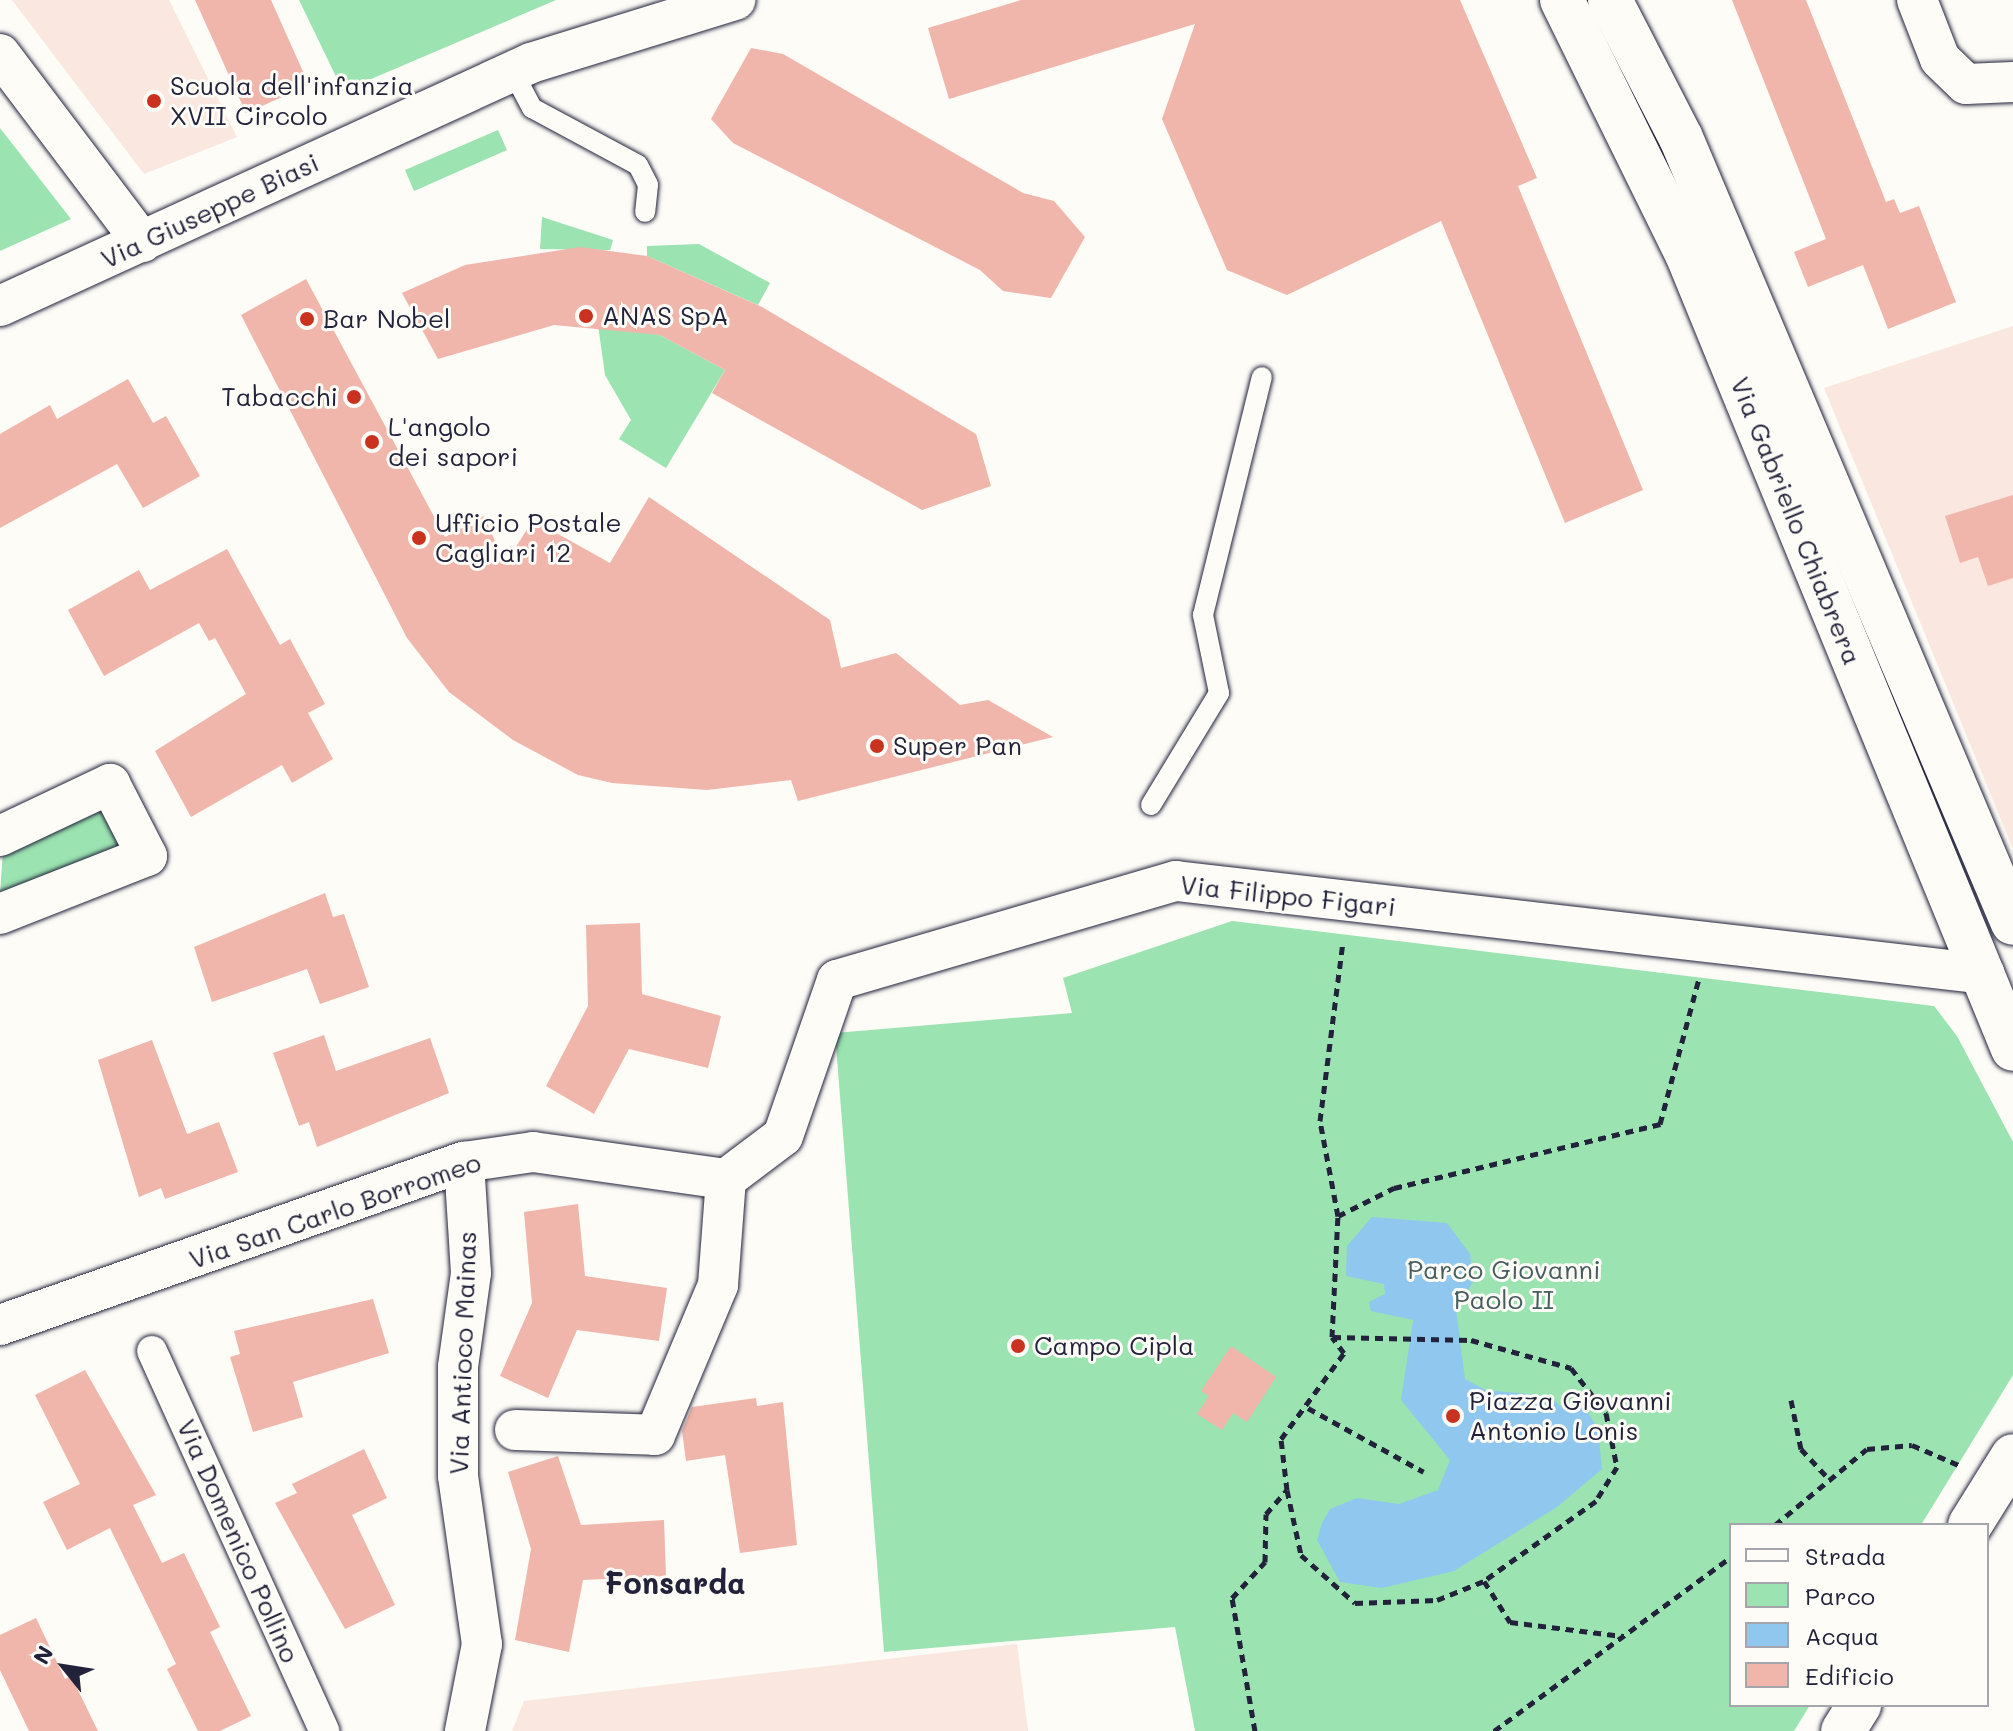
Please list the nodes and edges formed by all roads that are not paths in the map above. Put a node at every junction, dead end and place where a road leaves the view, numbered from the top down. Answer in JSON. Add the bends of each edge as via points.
{"nodes":[{"id":1,"x":735,"y":0,"type":"edge"},
{"id":2,"x":1562,"y":0,"type":"edge"},
{"id":3,"x":1610,"y":0,"type":"edge"},
{"id":4,"x":1917,"y":0,"type":"edge"},
{"id":5,"x":0,"y":54,"type":"edge"},
{"id":6,"x":513,"y":72,"type":"junction"},
{"id":7,"x":2013,"y":82,"type":"edge"},
{"id":8,"x":645,"y":212,"type":"dead end"},
{"id":9,"x":142,"y":242,"type":"junction"},
{"id":10,"x":0,"y":306,"type":"edge"},
{"id":11,"x":1262,"y":377,"type":"dead end"},
{"id":12,"x":1151,"y":805,"type":"dead end"},
{"id":13,"x":0,"y":836,"type":"edge"},
{"id":14,"x":0,"y":914,"type":"edge"},
{"id":15,"x":2013,"y":923,"type":"edge"},
{"id":16,"x":1985,"y":974,"type":"junction"},
{"id":17,"x":2013,"y":1049,"type":"edge"},
{"id":18,"x":464,"y":1162,"type":"junction"},
{"id":19,"x":726,"y":1179,"type":"junction"},
{"id":20,"x":0,"y":1325,"type":"edge"},
{"id":21,"x":152,"y":1351,"type":"dead end"},
{"id":22,"x":515,"y":1430,"type":"dead end"},
{"id":23,"x":2013,"y":1456,"type":"edge"},
{"id":24,"x":1971,"y":1523,"type":"edge"},
{"id":25,"x":1858,"y":1707,"type":"edge"},
{"id":26,"x":324,"y":1731,"type":"edge"},
{"id":27,"x":465,"y":1731,"type":"edge"},
{"id":28,"x":1843,"y":1731,"type":"edge"}],
"edges":[{"from":1,"to":6,"type":"street","name":"Via Giuseppe Biasi"},
{"from":2,"to":16,"type":"street","name":"Via Gabriello Chiabrera","via":[[1687,254]]},
{"from":3,"to":15,"type":"street","name":"Via Gabriello Chiabrera","via":[[1681,138]]},
{"from":4,"to":7,"type":"street","via":[[1940,59],[1966,84]]},
{"from":5,"to":9,"type":"street"},
{"from":6,"to":8,"type":"lane","via":[[532,108],[638,165],[648,185]]},
{"from":6,"to":9,"type":"street","name":"Via Giuseppe Biasi"},
{"from":9,"to":10,"type":"street","name":"Via Giuseppe Biasi"},
{"from":11,"to":12,"type":"lane","via":[[1203,615],[1219,693]]},
{"from":13,"to":14,"type":"street","via":[[110,784],[147,856]]},
{"from":16,"to":17,"type":"street","name":"Via Gabriello Chiabrera"},
{"from":16,"to":19,"type":"street","name":"Via Filippo Figari","via":[[1176,881],[837,980],[783,1136]]},
{"from":18,"to":19,"type":"street","name":"Via San Carlo Borromeo","via":[[533,1152]]},
{"from":18,"to":20,"type":"street","name":"Via San Carlo Borromeo"},
{"from":18,"to":27,"type":"street","name":"Via Antioco Mainas","via":[[471,1273],[458,1367],[458,1476],[482,1644]]},
{"from":19,"to":22,"type":"street","name":"Via Antioco Mainas","via":[[718,1285],[655,1435]]},
{"from":21,"to":26,"type":"street","name":"Via Domenico Pollino"},
{"from":23,"to":24,"type":"street"},
{"from":25,"to":28,"type":"street"}]}
